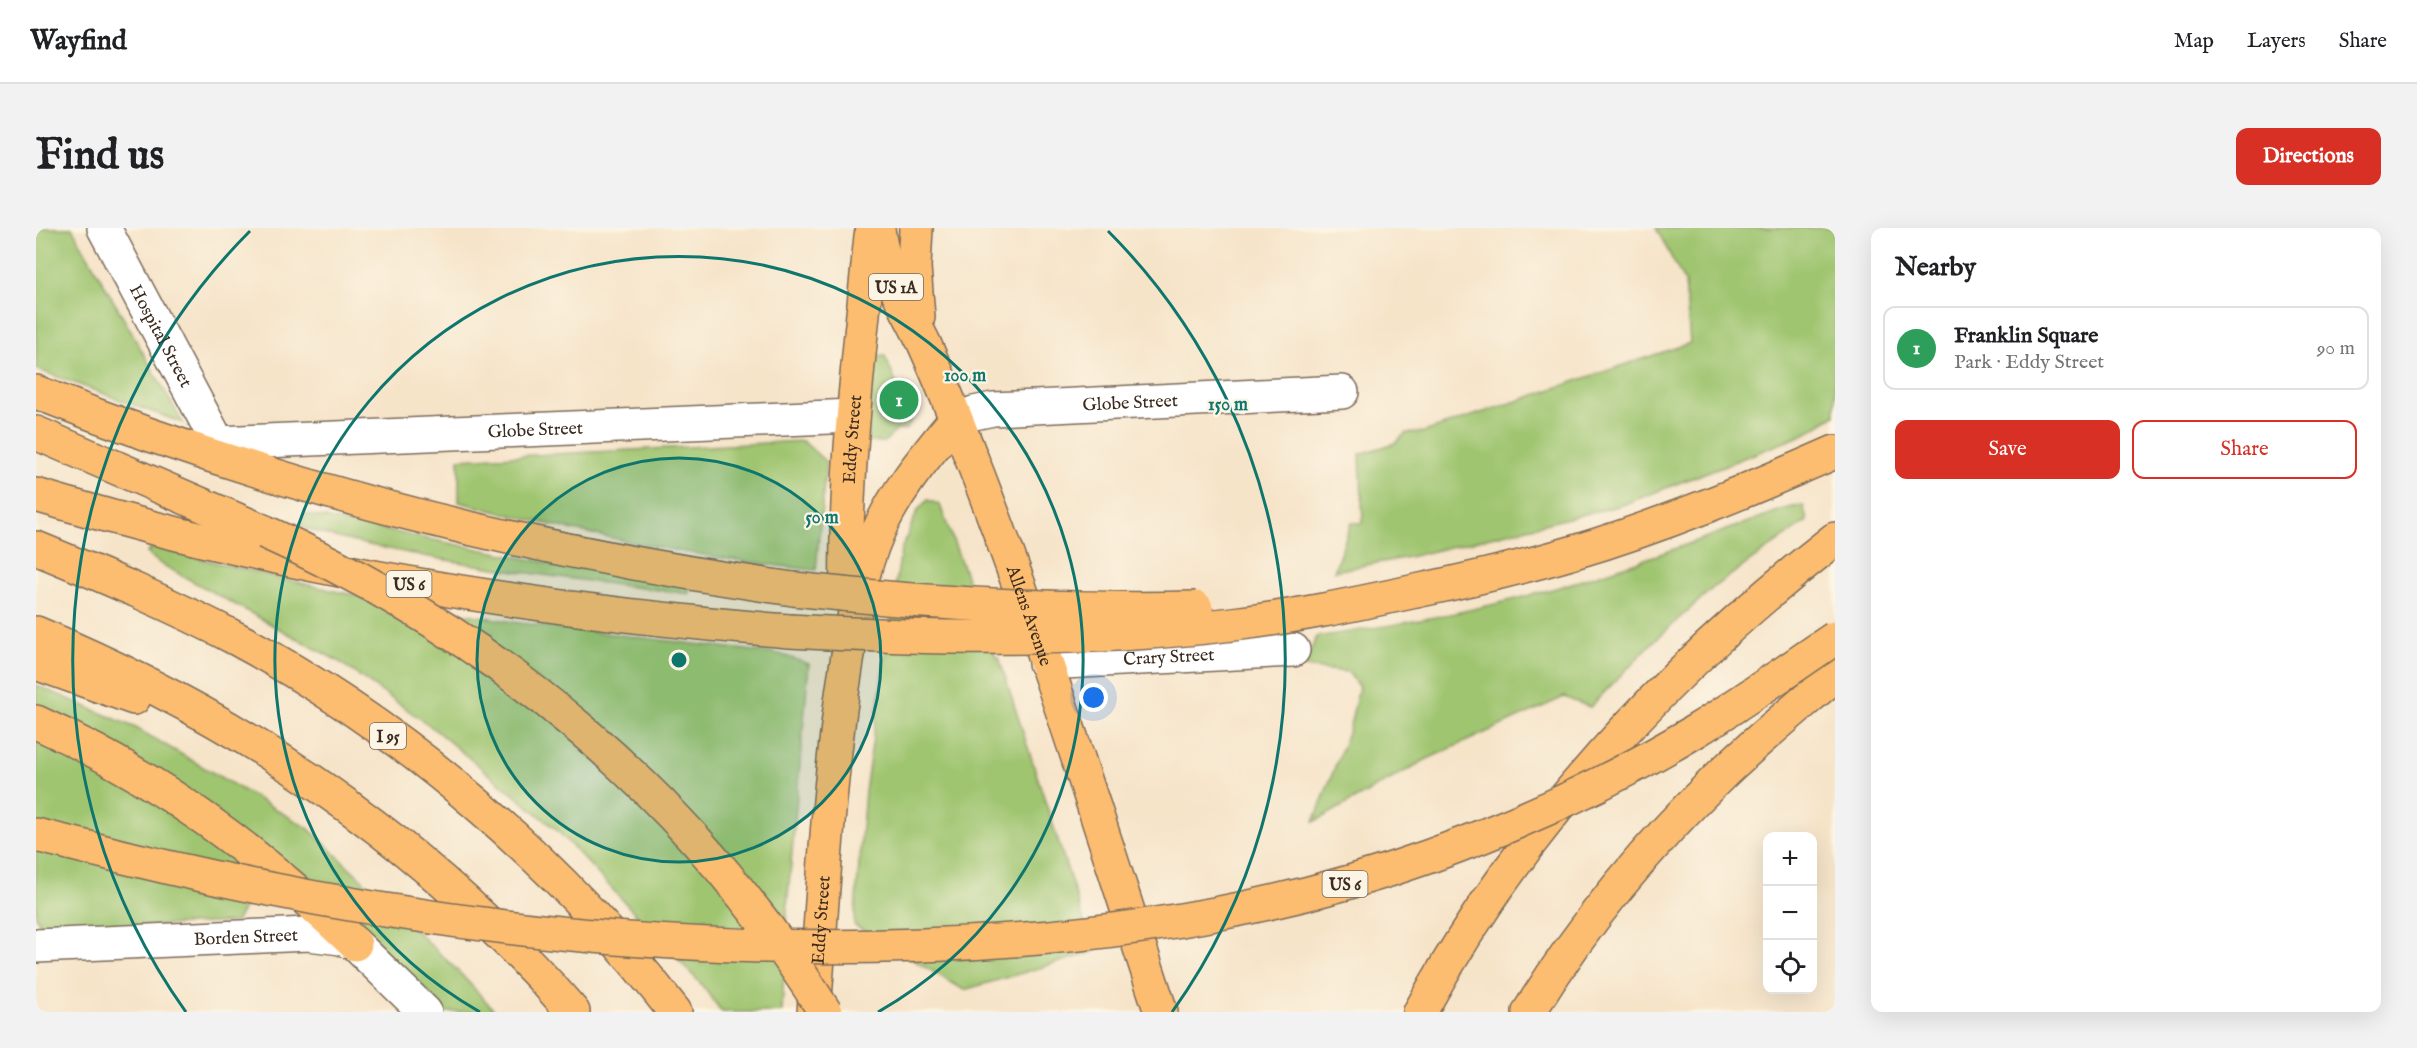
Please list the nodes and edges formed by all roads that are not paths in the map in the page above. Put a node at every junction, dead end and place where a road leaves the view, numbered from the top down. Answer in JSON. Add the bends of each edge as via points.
{"nodes":[{"id":1,"x":104,"y":228,"type":"edge"},
{"id":2,"x":871,"y":228,"type":"edge"},
{"id":3,"x":878,"y":228,"type":"edge"},
{"id":4,"x":916,"y":228,"type":"edge"},
{"id":5,"x":923,"y":342,"type":"junction"},
{"id":6,"x":36,"y":392,"type":"edge"},
{"id":7,"x":1342,"y":392,"type":"dead end"},
{"id":8,"x":853,"y":416,"type":"junction"},
{"id":9,"x":955,"y":420,"type":"junction"},
{"id":10,"x":36,"y":433,"type":"edge"},
{"id":11,"x":218,"y":443,"type":"joint"},
{"id":12,"x":1835,"y":452,"type":"edge"},
{"id":13,"x":36,"y":495,"type":"edge"},
{"id":14,"x":1835,"y":539,"type":"edge"},
{"id":15,"x":36,"y":548,"type":"edge"},
{"id":16,"x":1416,"y":591,"type":"junction"},
{"id":17,"x":36,"y":633,"type":"edge"},
{"id":18,"x":1835,"y":638,"type":"edge"},
{"id":19,"x":1293,"y":650,"type":"dead end"},
{"id":20,"x":849,"y":651,"type":"junction"},
{"id":21,"x":36,"y":663,"type":"edge"},
{"id":22,"x":1045,"y":663,"type":"junction"},
{"id":23,"x":1835,"y":675,"type":"edge"},
{"id":24,"x":36,"y":722,"type":"edge"},
{"id":25,"x":249,"y":738,"type":"junction"},
{"id":26,"x":36,"y":835,"type":"edge"},
{"id":27,"x":36,"y":840,"type":"edge"},
{"id":28,"x":73,"y":844,"type":"junction"},
{"id":29,"x":355,"y":944,"type":"junction"},
{"id":30,"x":36,"y":946,"type":"edge"},
{"id":31,"x":425,"y":1012,"type":"edge"},
{"id":32,"x":573,"y":1012,"type":"edge"},
{"id":33,"x":675,"y":1012,"type":"edge"},
{"id":34,"x":814,"y":1012,"type":"edge"},
{"id":35,"x":825,"y":1012,"type":"edge"},
{"id":36,"x":1161,"y":1012,"type":"edge"},
{"id":37,"x":1420,"y":1012,"type":"edge"},
{"id":38,"x":1529,"y":1012,"type":"edge"}],
"edges":[{"from":1,"to":11,"type":"street","name":"Hospital Street"},
{"from":2,"to":8,"type":"main road","name":"Eddy Street"},
{"from":3,"to":5,"type":"main road","name":"Allens Avenue","number":"US 1A","via":[[889,273]]},
{"from":4,"to":5,"type":"main road","number":"US 1A","via":[[915,287]]},
{"from":5,"to":9,"type":"main road","name":"Allens Avenue","number":"US 1A"},
{"from":6,"to":16,"type":"main road","bridge":true,"via":[[249,469],[449,525],[643,566],[793,589],[926,603],[1076,609],[1250,605]]},
{"from":7,"to":9,"type":"street","name":"Globe Street","via":[[993,409]]},
{"from":8,"to":11,"type":"street","name":"Globe Street"},
{"from":8,"to":20,"type":"main road","name":"Eddy Street","via":[[846,531]]},
{"from":9,"to":20,"type":"main road","name":"Eddy Street","via":[[903,485],[878,533],[859,593]]},
{"from":9,"to":22,"type":"main road","name":"Allens Avenue","number":"US 1A"},
{"from":10,"to":35,"type":"main road","bridge":true,"via":[[346,570],[444,627],[519,679],[612,756],[682,824],[775,935]]},
{"from":12,"to":16,"type":"main road","number":"US 6","via":[[1618,538]]},
{"from":13,"to":16,"type":"main road","number":"US 6","bridge":true,"via":[[246,550],[449,591],[640,618],[789,631],[991,638],[1137,633],[1280,618]]},
{"from":14,"to":37,"type":"main road","bridge":true,"via":[[1719,635],[1617,737],[1498,884]]},
{"from":15,"to":33,"type":"main road","number":"I 95","via":[[239,640],[325,692],[407,749],[557,879],[627,953]]},
{"from":17,"to":25,"type":"main road","via":[[157,688]]},
{"from":18,"to":28,"type":"main road","number":"US 6","bridge":true,"via":[[1739,703],[1652,755],[1566,800],[1476,839],[1382,872],[1287,899],[1093,933],[976,943],[848,947],[603,937],[457,922],[360,907]]},
{"from":19,"to":22,"type":"street","name":"Crary Street"},
{"from":20,"to":34,"type":"main road","name":"Eddy Street","via":[[832,781]]},
{"from":21,"to":25,"type":"main road"},
{"from":22,"to":36,"type":"main road","name":"Allens Avenue","number":"US 1A"},
{"from":23,"to":38,"type":"main road","via":[[1725,771],[1657,842],[1595,917]]},
{"from":24,"to":29,"type":"main road","via":[[125,766],[199,813],[264,863]]},
{"from":25,"to":32,"type":"main road","via":[[328,791],[416,859],[519,954]]},
{"from":26,"to":28,"type":"main road","number":"US 6"},
{"from":27,"to":28,"type":"main road"},
{"from":29,"to":30,"type":"street","name":"Borden Street","via":[[317,935]]},
{"from":29,"to":31,"type":"street","name":"Borden Street"}]}
